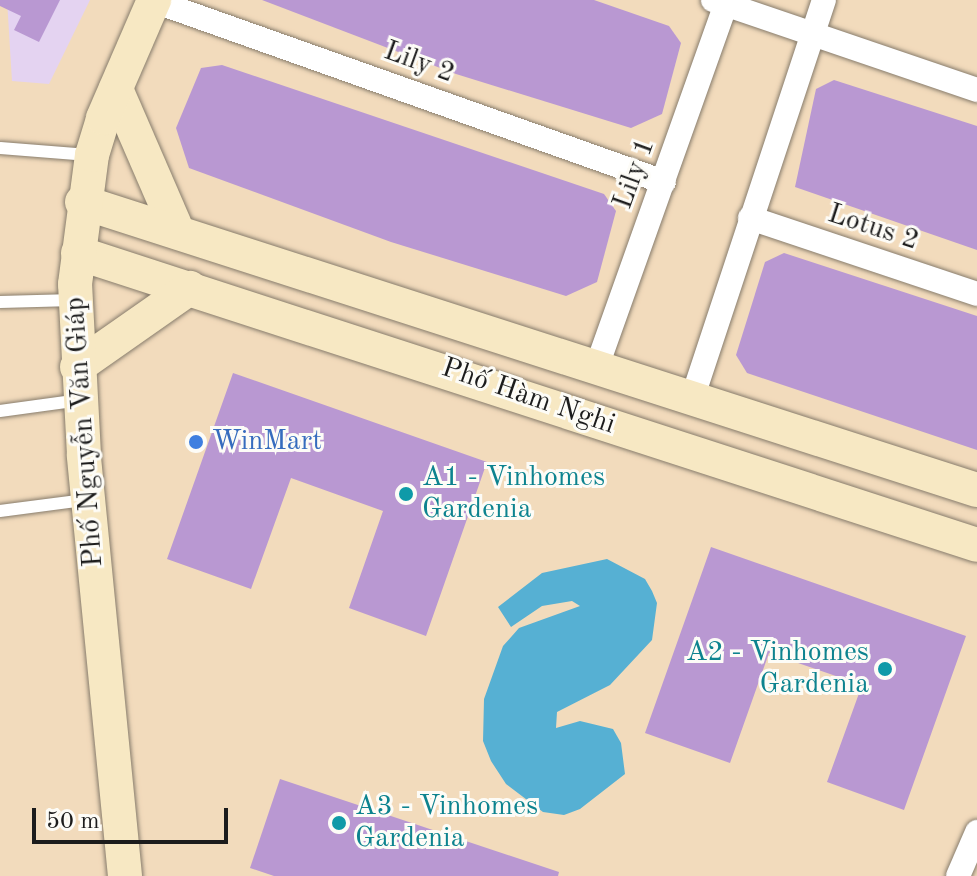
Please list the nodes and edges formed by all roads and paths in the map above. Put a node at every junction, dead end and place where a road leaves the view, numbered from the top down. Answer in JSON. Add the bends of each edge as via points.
{"nodes":[{"id":1,"x":154,"y":0,"type":"edge"},
{"id":2,"x":824,"y":0,"type":"edge"},
{"id":3,"x":722,"y":2,"type":"edge"},
{"id":4,"x":811,"y":34,"type":"junction"},
{"id":5,"x":116,"y":89,"type":"junction"},
{"id":6,"x":977,"y":90,"type":"edge"},
{"id":7,"x":0,"y":148,"type":"edge"},
{"id":8,"x":92,"y":155,"type":"junction"},
{"id":9,"x":664,"y":182,"type":"junction"},
{"id":10,"x":82,"y":202,"type":"junction"},
{"id":11,"x":750,"y":218,"type":"junction"},
{"id":12,"x":178,"y":232,"type":"junction"},
{"id":13,"x":78,"y":253,"type":"junction"},
{"id":14,"x":190,"y":288,"type":"junction"},
{"id":15,"x":977,"y":294,"type":"edge"},
{"id":16,"x":74,"y":300,"type":"junction"},
{"id":17,"x":0,"y":302,"type":"edge"},
{"id":18,"x":597,"y":366,"type":"junction"},
{"id":19,"x":78,"y":383,"type":"junction"},
{"id":20,"x":692,"y":399,"type":"junction"},
{"id":21,"x":0,"y":411,"type":"edge"},
{"id":22,"x":977,"y":490,"type":"edge"},
{"id":23,"x":88,"y":500,"type":"junction"},
{"id":24,"x":0,"y":511,"type":"edge"},
{"id":25,"x":977,"y":545,"type":"edge"},
{"id":26,"x":977,"y":832,"type":"edge"},
{"id":27,"x":125,"y":876,"type":"edge"},
{"id":28,"x":958,"y":876,"type":"edge"}],
"edges":[{"from":1,"to":5,"type":"main road","name":"Phố Nguyễn Văn Giáp"},
{"from":1,"to":9,"type":"street","name":"Lily 2"},
{"from":2,"to":4,"type":"street"},
{"from":3,"to":4,"type":"street"},
{"from":3,"to":9,"type":"street","name":"Lily 1"},
{"from":4,"to":6,"type":"street"},
{"from":4,"to":11,"type":"street"},
{"from":5,"to":8,"type":"main road","name":"Phố Nguyễn Văn Giáp"},
{"from":5,"to":12,"type":"main road"},
{"from":7,"to":8,"type":"lane"},
{"from":8,"to":10,"type":"main road","name":"Phố Nguyễn Văn Giáp"},
{"from":9,"to":18,"type":"street","name":"Lily 1"},
{"from":10,"to":12,"type":"main road","name":"Phố Hàm Nghi"},
{"from":10,"to":13,"type":"main road","name":"Phố Nguyễn Văn Giáp"},
{"from":11,"to":15,"type":"street","name":"Lotus 2"},
{"from":11,"to":20,"type":"street"},
{"from":12,"to":18,"type":"main road","name":"Phố Hàm Nghi"},
{"from":13,"to":14,"type":"main road","name":"Phố Hàm Nghi"},
{"from":13,"to":16,"type":"main road","name":"Phố Nguyễn Văn Giáp"},
{"from":14,"to":19,"type":"main road"},
{"from":14,"to":25,"type":"main road","name":"Phố Hàm Nghi"},
{"from":16,"to":17,"type":"lane"},
{"from":16,"to":19,"type":"main road","name":"Phố Nguyễn Văn Giáp"},
{"from":18,"to":20,"type":"main road","name":"Phố Hàm Nghi"},
{"from":19,"to":21,"type":"lane"},
{"from":19,"to":23,"type":"main road","name":"Phố Nguyễn Văn Giáp"},
{"from":20,"to":22,"type":"main road","name":"Phố Hàm Nghi"},
{"from":23,"to":24,"type":"lane"},
{"from":23,"to":27,"type":"main road","name":"Phố Nguyễn Văn Giáp"},
{"from":26,"to":28,"type":"street"}]}
